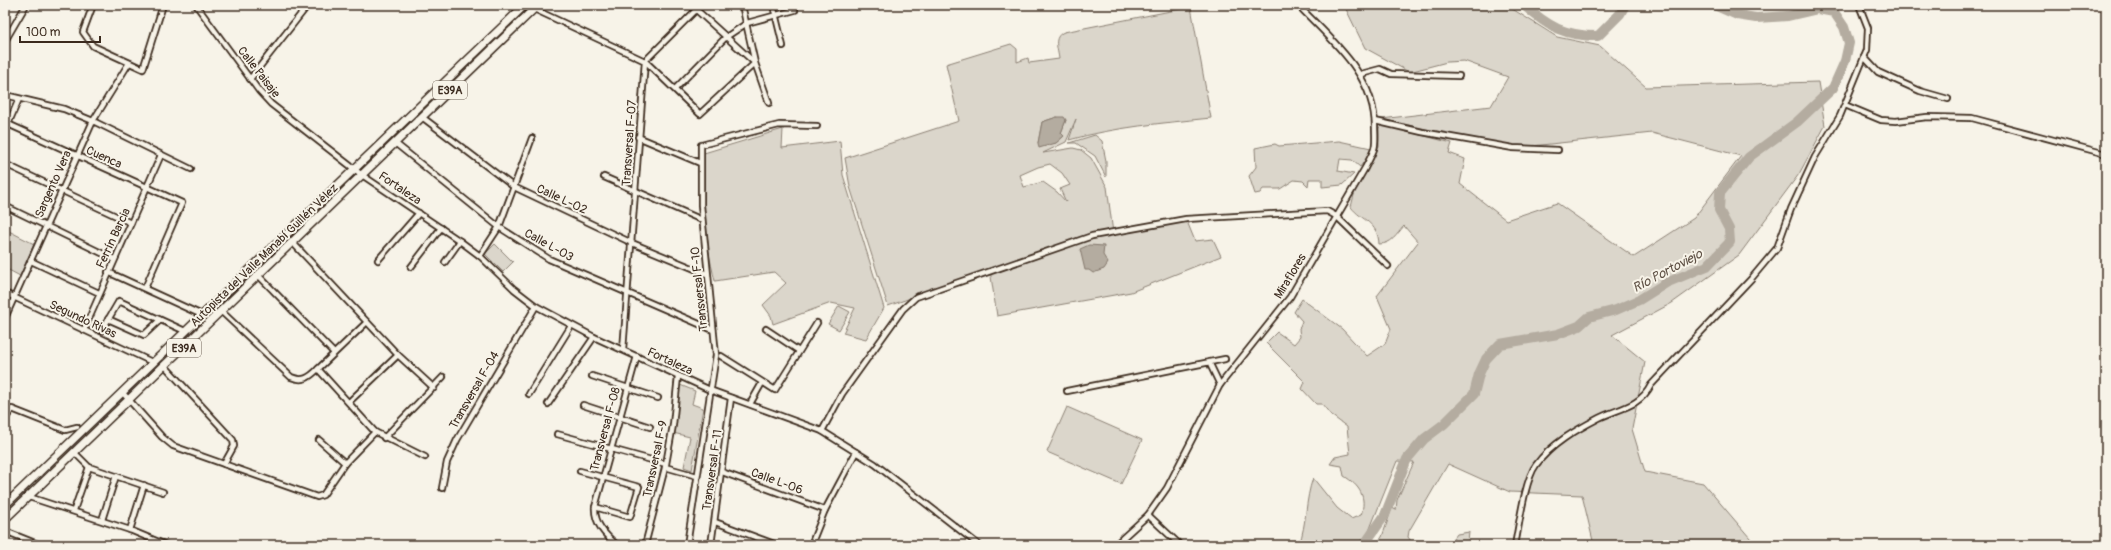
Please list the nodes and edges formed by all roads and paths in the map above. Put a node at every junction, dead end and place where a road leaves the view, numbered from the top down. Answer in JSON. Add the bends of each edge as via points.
{"nodes":[{"id":1,"x":26,"y":5,"type":"edge"},
{"id":2,"x":93,"y":5,"type":"edge"},
{"id":3,"x":163,"y":5,"type":"edge"},
{"id":4,"x":196,"y":5,"type":"edge"},
{"id":5,"x":308,"y":5,"type":"edge"},
{"id":6,"x":525,"y":5,"type":"edge"},
{"id":7,"x":691,"y":5,"type":"edge"},
{"id":8,"x":742,"y":5,"type":"edge"},
{"id":9,"x":773,"y":5,"type":"edge"},
{"id":10,"x":1298,"y":5,"type":"edge"},
{"id":11,"x":1859,"y":5,"type":"edge"},
{"id":12,"x":536,"y":7,"type":"edge"},
{"id":13,"x":696,"y":10,"type":"junction"},
{"id":14,"x":796,"y":10,"type":"dead end"},
{"id":15,"x":775,"y":16,"type":"junction"},
{"id":16,"x":747,"y":23,"type":"junction"},
{"id":17,"x":726,"y":37,"type":"junction"},
{"id":18,"x":5,"y":42,"type":"edge"},
{"id":19,"x":783,"y":46,"type":"dead end"},
{"id":20,"x":1864,"y":57,"type":"junction"},
{"id":21,"x":645,"y":61,"type":"junction"},
{"id":22,"x":128,"y":62,"type":"junction"},
{"id":23,"x":755,"y":63,"type":"junction"},
{"id":24,"x":1361,"y":74,"type":"junction"},
{"id":25,"x":1459,"y":76,"type":"dead end"},
{"id":26,"x":250,"y":79,"type":"junction"},
{"id":27,"x":675,"y":89,"type":"junction"},
{"id":28,"x":5,"y":95,"type":"edge"},
{"id":29,"x":19,"y":99,"type":"junction"},
{"id":30,"x":1948,"y":99,"type":"dead end"},
{"id":31,"x":768,"y":103,"type":"dead end"},
{"id":32,"x":1845,"y":105,"type":"junction"},
{"id":33,"x":422,"y":117,"type":"junction"},
{"id":34,"x":93,"y":121,"type":"junction"},
{"id":35,"x":1375,"y":121,"type":"junction"},
{"id":36,"x":8,"y":124,"type":"junction"},
{"id":37,"x":817,"y":126,"type":"dead end"},
{"id":38,"x":5,"y":131,"type":"edge"},
{"id":39,"x":638,"y":137,"type":"junction"},
{"id":40,"x":532,"y":138,"type":"dead end"},
{"id":41,"x":396,"y":143,"type":"junction"},
{"id":42,"x":1558,"y":150,"type":"dead end"},
{"id":43,"x":2106,"y":154,"type":"edge"},
{"id":44,"x":161,"y":155,"type":"junction"},
{"id":45,"x":77,"y":156,"type":"junction"},
{"id":46,"x":5,"y":164,"type":"edge"},
{"id":47,"x":700,"y":164,"type":"junction"},
{"id":48,"x":191,"y":169,"type":"dead end"},
{"id":49,"x":354,"y":169,"type":"junction"},
{"id":50,"x":362,"y":175,"type":"junction"},
{"id":51,"x":604,"y":177,"type":"dead end"},
{"id":52,"x":514,"y":187,"type":"junction"},
{"id":53,"x":147,"y":188,"type":"junction"},
{"id":54,"x":61,"y":191,"type":"junction"},
{"id":55,"x":635,"y":191,"type":"junction"},
{"id":56,"x":5,"y":206,"type":"edge"},
{"id":57,"x":419,"y":213,"type":"junction"},
{"id":58,"x":1336,"y":216,"type":"junction"},
{"id":59,"x":702,"y":220,"type":"junction"},
{"id":60,"x":131,"y":223,"type":"junction"},
{"id":61,"x":46,"y":226,"type":"junction"},
{"id":62,"x":441,"y":228,"type":"junction"},
{"id":63,"x":499,"y":228,"type":"junction"},
{"id":64,"x":460,"y":241,"type":"junction"},
{"id":65,"x":632,"y":242,"type":"junction"},
{"id":66,"x":293,"y":243,"type":"junction"},
{"id":67,"x":480,"y":256,"type":"junction"},
{"id":68,"x":114,"y":259,"type":"junction"},
{"id":69,"x":378,"y":260,"type":"dead end"},
{"id":70,"x":31,"y":261,"type":"junction"},
{"id":71,"x":444,"y":262,"type":"dead end"},
{"id":72,"x":1388,"y":266,"type":"dead end"},
{"id":73,"x":411,"y":267,"type":"dead end"},
{"id":74,"x":108,"y":272,"type":"junction"},
{"id":75,"x":707,"y":274,"type":"junction"},
{"id":76,"x":259,"y":276,"type":"junction"},
{"id":77,"x":145,"y":288,"type":"junction"},
{"id":78,"x":5,"y":293,"type":"edge"},
{"id":79,"x":99,"y":293,"type":"junction"},
{"id":80,"x":628,"y":294,"type":"junction"},
{"id":81,"x":15,"y":298,"type":"junction"},
{"id":82,"x":536,"y":306,"type":"junction"},
{"id":83,"x":222,"y":312,"type":"junction"},
{"id":84,"x":202,"y":315,"type":"junction"},
{"id":85,"x":5,"y":318,"type":"edge"},
{"id":86,"x":108,"y":319,"type":"junction"},
{"id":87,"x":160,"y":320,"type":"junction"},
{"id":88,"x":367,"y":322,"type":"junction"},
{"id":89,"x":817,"y":323,"type":"dead end"},
{"id":90,"x":571,"y":326,"type":"junction"},
{"id":91,"x":766,"y":329,"type":"dead end"},
{"id":92,"x":84,"y":330,"type":"junction"},
{"id":93,"x":102,"y":330,"type":"dead end"},
{"id":94,"x":713,"y":330,"type":"junction"},
{"id":95,"x":186,"y":331,"type":"junction"},
{"id":96,"x":594,"y":337,"type":"junction"},
{"id":97,"x":623,"y":350,"type":"junction"},
{"id":98,"x":799,"y":351,"type":"junction"},
{"id":99,"x":334,"y":353,"type":"junction"},
{"id":100,"x":398,"y":355,"type":"junction"},
{"id":101,"x":637,"y":356,"type":"junction"},
{"id":102,"x":721,"y":356,"type":"dead end"},
{"id":103,"x":1225,"y":358,"type":"dead end"},
{"id":104,"x":152,"y":362,"type":"junction"},
{"id":105,"x":1209,"y":362,"type":"junction"},
{"id":106,"x":165,"y":366,"type":"junction"},
{"id":107,"x":318,"y":369,"type":"junction"},
{"id":108,"x":592,"y":376,"type":"dead end"},
{"id":109,"x":678,"y":376,"type":"junction"},
{"id":110,"x":443,"y":377,"type":"dead end"},
{"id":111,"x":762,"y":383,"type":"junction"},
{"id":112,"x":1220,"y":385,"type":"junction"},
{"id":113,"x":434,"y":388,"type":"junction"},
{"id":114,"x":627,"y":388,"type":"junction"},
{"id":115,"x":711,"y":391,"type":"junction"},
{"id":116,"x":1067,"y":391,"type":"dead end"},
{"id":117,"x":122,"y":392,"type":"junction"},
{"id":118,"x":529,"y":394,"type":"dead end"},
{"id":119,"x":658,"y":398,"type":"dead end"},
{"id":120,"x":731,"y":398,"type":"junction"},
{"id":121,"x":129,"y":400,"type":"junction"},
{"id":122,"x":349,"y":402,"type":"junction"},
{"id":123,"x":548,"y":404,"type":"dead end"},
{"id":124,"x":750,"y":404,"type":"junction"},
{"id":125,"x":583,"y":405,"type":"dead end"},
{"id":126,"x":619,"y":416,"type":"junction"},
{"id":127,"x":5,"y":419,"type":"edge"},
{"id":128,"x":77,"y":427,"type":"dead end"},
{"id":129,"x":650,"y":427,"type":"dead end"},
{"id":130,"x":822,"y":431,"type":"junction"},
{"id":131,"x":375,"y":432,"type":"junction"},
{"id":132,"x":557,"y":434,"type":"dead end"},
{"id":133,"x":384,"y":438,"type":"junction"},
{"id":134,"x":319,"y":440,"type":"dead end"},
{"id":135,"x":610,"y":448,"type":"junction"},
{"id":136,"x":856,"y":452,"type":"junction"},
{"id":137,"x":75,"y":453,"type":"junction"},
{"id":138,"x":425,"y":457,"type":"dead end"},
{"id":139,"x":345,"y":463,"type":"junction"},
{"id":140,"x":224,"y":464,"type":"junction"},
{"id":141,"x":665,"y":466,"type":"junction"},
{"id":142,"x":89,"y":467,"type":"junction"},
{"id":143,"x":580,"y":471,"type":"dead end"},
{"id":144,"x":722,"y":472,"type":"junction"},
{"id":145,"x":116,"y":476,"type":"junction"},
{"id":146,"x":696,"y":476,"type":"junction"},
{"id":147,"x":602,"y":477,"type":"junction"},
{"id":148,"x":144,"y":485,"type":"junction"},
{"id":149,"x":442,"y":488,"type":"dead end"},
{"id":150,"x":163,"y":492,"type":"dead end"},
{"id":151,"x":29,"y":497,"type":"junction"},
{"id":152,"x":5,"y":505,"type":"edge"},
{"id":153,"x":595,"y":507,"type":"junction"},
{"id":154,"x":74,"y":510,"type":"junction"},
{"id":155,"x":825,"y":510,"type":"junction"},
{"id":156,"x":1148,"y":515,"type":"junction"},
{"id":157,"x":5,"y":519,"type":"edge"},
{"id":158,"x":102,"y":520,"type":"junction"},
{"id":159,"x":715,"y":522,"type":"junction"},
{"id":160,"x":130,"y":530,"type":"junction"},
{"id":161,"x":5,"y":531,"type":"edge"},
{"id":162,"x":40,"y":545,"type":"edge"},
{"id":163,"x":166,"y":545,"type":"edge"},
{"id":164,"x":617,"y":545,"type":"edge"},
{"id":165,"x":645,"y":545,"type":"edge"},
{"id":166,"x":687,"y":545,"type":"edge"},
{"id":167,"x":711,"y":545,"type":"edge"},
{"id":168,"x":777,"y":545,"type":"edge"},
{"id":169,"x":811,"y":545,"type":"edge"},
{"id":170,"x":979,"y":545,"type":"edge"},
{"id":171,"x":1115,"y":545,"type":"edge"},
{"id":172,"x":1180,"y":545,"type":"edge"},
{"id":173,"x":1515,"y":545,"type":"edge"}],
"edges":[{"from":1,"to":18,"type":"street"},
{"from":2,"to":22,"type":"street","via":[[83,32],[93,46]]},
{"from":3,"to":22,"type":"street","via":[[143,69]]},
{"from":4,"to":26,"type":"street","name":"Calle Paisaje"},
{"from":5,"to":26,"type":"street"},
{"from":6,"to":49,"type":"main road","name":"Autopista del Valle Manabí Guillén Vélez","number":"E39A"},
{"from":7,"to":13,"type":"street"},
{"from":8,"to":16,"type":"street"},
{"from":9,"to":15,"type":"street"},
{"from":10,"to":24,"type":"street","name":"Miraflores"},
{"from":11,"to":20,"type":"street","via":[[1868,28]]},
{"from":12,"to":21,"type":"street"},
{"from":12,"to":33,"type":"main road","name":"Autopista del Valle Manabí Guillén Vélez","number":"E39A"},
{"from":13,"to":17,"type":"street"},
{"from":13,"to":21,"type":"street"},
{"from":14,"to":15,"type":"street"},
{"from":15,"to":16,"type":"street"},
{"from":15,"to":19,"type":"street"},
{"from":16,"to":17,"type":"street"},
{"from":16,"to":23,"type":"street"},
{"from":17,"to":23,"type":"street"},
{"from":17,"to":27,"type":"street"},
{"from":20,"to":30,"type":"street","via":[[1878,72],[1920,91]]},
{"from":20,"to":32,"type":"street"},
{"from":21,"to":27,"type":"street"},
{"from":21,"to":39,"type":"street","name":"Transversal F-07"},
{"from":22,"to":34,"type":"street","name":"Sargento Vera"},
{"from":23,"to":27,"type":"street","via":[[700,114]]},
{"from":23,"to":31,"type":"street"},
{"from":24,"to":25,"type":"street","via":[[1380,69],[1391,74]]},
{"from":24,"to":35,"type":"street","name":"Miraflores","via":[[1370,94]]},
{"from":26,"to":49,"type":"street","name":"Calle Paisaje","via":[[271,104]]},
{"from":28,"to":29,"type":"street"},
{"from":29,"to":34,"type":"street","via":[[64,109]]},
{"from":29,"to":36,"type":"street"},
{"from":32,"to":43,"type":"street","via":[[1881,120],[1972,118]]},
{"from":32,"to":173,"type":"street","via":[[1815,157],[1791,209],[1777,248],[1651,385],[1643,397],[1633,405],[1600,418],[1560,441],[1535,466]]},
{"from":33,"to":41,"type":"main road","name":"Autopista del Valle Manabí Guillén Vélez","number":"E39A"},
{"from":33,"to":52,"type":"street","name":"Calle L-02"},
{"from":34,"to":44,"type":"street"},
{"from":34,"to":45,"type":"street","name":"Sargento Vera"},
{"from":35,"to":42,"type":"street","via":[[1513,148]]},
{"from":35,"to":58,"type":"street","name":"Miraflores","via":[[1375,147]]},
{"from":36,"to":38,"type":"street"},
{"from":36,"to":45,"type":"street","name":"Cuenca"},
{"from":37,"to":47,"type":"street","name":"Transversal F-10","via":[[779,125],[701,145]]},
{"from":39,"to":47,"type":"street"},
{"from":39,"to":55,"type":"street","name":"Transversal F-07"},
{"from":40,"to":52,"type":"street"},
{"from":41,"to":50,"type":"main road","name":"Autopista del Valle Manabí Guillén Vélez","number":"E39A"},
{"from":41,"to":63,"type":"street","name":"Calle L-03"},
{"from":44,"to":48,"type":"street"},
{"from":44,"to":53,"type":"street","name":"Ferrín Barcia"},
{"from":45,"to":53,"type":"street","name":"Cuenca"},
{"from":45,"to":54,"type":"street","name":"Sargento Vera"},
{"from":46,"to":54,"type":"street"},
{"from":47,"to":59,"type":"street","name":"Transversal F-10"},
{"from":49,"to":50,"type":"street","name":"Calle Paisaje"},
{"from":49,"to":84,"type":"main road","name":"Autopista del Valle Manabí Guillén Vélez","number":"E39A"},
{"from":50,"to":57,"type":"street","name":"Fortaleza"},
{"from":50,"to":66,"type":"main road","name":"Autopista del Valle Manabí Guillén Vélez","number":"E39A"},
{"from":51,"to":55,"type":"street"},
{"from":52,"to":63,"type":"street"},
{"from":52,"to":65,"type":"street","name":"Calle L-02"},
{"from":53,"to":60,"type":"street","name":"Ferrín Barcia"},
{"from":53,"to":77,"type":"street","name":"Cuenca","via":[[182,203]]},
{"from":54,"to":60,"type":"street"},
{"from":54,"to":61,"type":"street","name":"Sargento Vera"},
{"from":55,"to":59,"type":"street"},
{"from":55,"to":65,"type":"street","name":"Transversal F-07"},
{"from":56,"to":61,"type":"street"},
{"from":57,"to":62,"type":"street","name":"Fortaleza"},
{"from":57,"to":69,"type":"street"},
{"from":58,"to":72,"type":"street"},
{"from":58,"to":112,"type":"street","name":"Miraflores","via":[[1286,303]]},
{"from":58,"to":130,"type":"street","via":[[1327,211],[1186,219],[1076,240],[916,297],[903,310],[842,394]]},
{"from":59,"to":75,"type":"street","name":"Transversal F-10"},
{"from":60,"to":68,"type":"street","name":"Ferrín Barcia"},
{"from":61,"to":68,"type":"street"},
{"from":61,"to":70,"type":"street","name":"Sargento Vera"},
{"from":62,"to":64,"type":"street","name":"Fortaleza"},
{"from":62,"to":73,"type":"street"},
{"from":63,"to":67,"type":"street"},
{"from":63,"to":80,"type":"street","name":"Calle L-03","via":[[549,259]]},
{"from":64,"to":67,"type":"street","name":"Fortaleza"},
{"from":64,"to":71,"type":"street"},
{"from":65,"to":75,"type":"street","name":"Calle L-02"},
{"from":65,"to":80,"type":"street","name":"Transversal F-07"},
{"from":66,"to":76,"type":"main road","name":"Autopista del Valle Manabí Guillén Vélez","number":"E39A"},
{"from":66,"to":88,"type":"street"},
{"from":67,"to":82,"type":"street","name":"Fortaleza"},
{"from":68,"to":74,"type":"street","name":"Ferrín Barcia"},
{"from":70,"to":79,"type":"street"},
{"from":70,"to":81,"type":"street","name":"Sargento Vera"},
{"from":74,"to":77,"type":"street"},
{"from":74,"to":79,"type":"street","name":"Ferrín Barcia"},
{"from":75,"to":94,"type":"street","name":"Transversal F-10"},
{"from":76,"to":83,"type":"main road","name":"Autopista del Valle Manabí Guillén Vélez","number":"E39A"},
{"from":76,"to":99,"type":"street"},
{"from":77,"to":84,"type":"street"},
{"from":78,"to":81,"type":"street","name":"Segundo Rivas"},
{"from":79,"to":92,"type":"street","name":"Ferrín Barcia"},
{"from":80,"to":94,"type":"street","name":"Calle L-03"},
{"from":80,"to":97,"type":"street","name":"Transversal F-07"},
{"from":81,"to":85,"type":"street","name":"Sargento Vera"},
{"from":81,"to":92,"type":"street","name":"Segundo Rivas"},
{"from":82,"to":90,"type":"street","name":"Fortaleza"},
{"from":82,"to":149,"type":"street","name":"Transversal F-04","via":[[457,440],[447,462]]},
{"from":83,"to":106,"type":"main road","name":"Autopista del Valle Manabí Guillén Vélez","number":"E39A"},
{"from":83,"to":107,"type":"street","via":[[291,378],[309,378]]},
{"from":84,"to":95,"type":"main road","name":"Autopista del Valle Manabí Guillén Vélez","number":"E39A"},
{"from":86,"to":87,"type":"street","via":[[144,335]]},
{"from":86,"to":87,"type":"street","via":[[119,301]]},
{"from":86,"to":93,"type":"street"},
{"from":87,"to":95,"type":"street"},
{"from":88,"to":99,"type":"street"},
{"from":88,"to":100,"type":"street"},
{"from":89,"to":98,"type":"street"},
{"from":90,"to":96,"type":"street","name":"Fortaleza"},
{"from":90,"to":118,"type":"street"},
{"from":91,"to":98,"type":"street"},
{"from":92,"to":104,"type":"street","name":"Segundo Rivas"},
{"from":94,"to":115,"type":"street","name":"Transversal F-10","via":[[716,354]]},
{"from":95,"to":104,"type":"main road","name":"Autopista del Valle Manabí Guillén Vélez","number":"E39A"},
{"from":96,"to":97,"type":"street","name":"Fortaleza"},
{"from":96,"to":123,"type":"street"},
{"from":97,"to":101,"type":"street","name":"Fortaleza"},
{"from":98,"to":111,"type":"street","via":[[775,390]]},
{"from":99,"to":107,"type":"street"},
{"from":100,"to":113,"type":"street"},
{"from":100,"to":122,"type":"street"},
{"from":101,"to":109,"type":"street","name":"Fortaleza"},
{"from":101,"to":114,"type":"street","name":"Transversal F-08"},
{"from":102,"to":111,"type":"street"},
{"from":103,"to":105,"type":"street"},
{"from":104,"to":117,"type":"main road","name":"Autopista del Valle Manabí Guillén Vélez","number":"E39A"},
{"from":105,"to":112,"type":"street"},
{"from":105,"to":116,"type":"street"},
{"from":106,"to":121,"type":"main road","name":"Autopista del Valle Manabí Guillén Vélez","number":"E39A"},
{"from":106,"to":140,"type":"street","via":[[233,440],[234,446]]},
{"from":107,"to":122,"type":"street"},
{"from":108,"to":114,"type":"street"},
{"from":109,"to":115,"type":"street","name":"Fortaleza"},
{"from":109,"to":141,"type":"street","name":"Transversal F-9","via":[[673,425]]},
{"from":110,"to":113,"type":"street"},
{"from":111,"to":124,"type":"street"},
{"from":112,"to":156,"type":"street","name":"Miraflores","via":[[1167,488]]},
{"from":113,"to":133,"type":"street"},
{"from":114,"to":119,"type":"street"},
{"from":114,"to":126,"type":"street","name":"Transversal F-08"},
{"from":115,"to":120,"type":"street","name":"Fortaleza"},
{"from":115,"to":146,"type":"street","name":"Transversal F-10"},
{"from":117,"to":121,"type":"street"},
{"from":117,"to":152,"type":"main road","name":"Autopista del Valle Manabí Guillén Vélez","number":"E39A"},
{"from":120,"to":124,"type":"street","name":"Fortaleza"},
{"from":120,"to":144,"type":"street","name":"Transversal F-11"},
{"from":121,"to":137,"type":"main road","name":"Autopista del Valle Manabí Guillén Vélez","number":"E39A"},
{"from":121,"to":140,"type":"street","via":[[173,446]]},
{"from":122,"to":131,"type":"street"},
{"from":124,"to":130,"type":"street","name":"Fortaleza"},
{"from":125,"to":126,"type":"street"},
{"from":126,"to":129,"type":"street"},
{"from":126,"to":135,"type":"street","name":"Transversal F-08"},
{"from":127,"to":128,"type":"street","via":[[12,409],[65,430]]},
{"from":130,"to":136,"type":"street","name":"Fortaleza"},
{"from":131,"to":133,"type":"street"},
{"from":131,"to":139,"type":"street"},
{"from":132,"to":135,"type":"street"},
{"from":133,"to":138,"type":"street"},
{"from":134,"to":139,"type":"street"},
{"from":135,"to":141,"type":"street"},
{"from":135,"to":147,"type":"street","name":"Transversal F-08"},
{"from":136,"to":155,"type":"street"},
{"from":136,"to":170,"type":"street","name":"Fortaleza"},
{"from":137,"to":142,"type":"street"},
{"from":137,"to":151,"type":"main road","name":"Autopista del Valle Manabí Guillén Vélez","number":"E39A"},
{"from":139,"to":140,"type":"street","via":[[320,497]]},
{"from":141,"to":146,"type":"street"},
{"from":141,"to":165,"type":"street","name":"Transversal F-9"},
{"from":142,"to":145,"type":"street"},
{"from":142,"to":154,"type":"street"},
{"from":143,"to":147,"type":"street"},
{"from":144,"to":155,"type":"street","name":"Calle L-06"},
{"from":144,"to":159,"type":"street","name":"Transversal F-11"},
{"from":145,"to":148,"type":"street"},
{"from":145,"to":158,"type":"street"},
{"from":146,"to":166,"type":"street","name":"Transversal F-10"},
{"from":147,"to":153,"type":"street","name":"Transversal F-08"},
{"from":147,"to":153,"type":"street","via":[[638,486],[639,489],[630,517]]},
{"from":148,"to":150,"type":"street"},
{"from":148,"to":160,"type":"street"},
{"from":151,"to":154,"type":"street"},
{"from":151,"to":157,"type":"main road","name":"Autopista del Valle Manabí Guillén Vélez","number":"E39A"},
{"from":153,"to":164,"type":"street","via":[[595,516],[600,526]]},
{"from":154,"to":158,"type":"street"},
{"from":155,"to":169,"type":"street"},
{"from":156,"to":171,"type":"street","name":"Miraflores"},
{"from":156,"to":172,"type":"street"},
{"from":158,"to":160,"type":"street"},
{"from":159,"to":167,"type":"street","name":"Transversal F-11"},
{"from":159,"to":168,"type":"street"},
{"from":160,"to":163,"type":"street"},
{"from":161,"to":162,"type":"street"}]}
